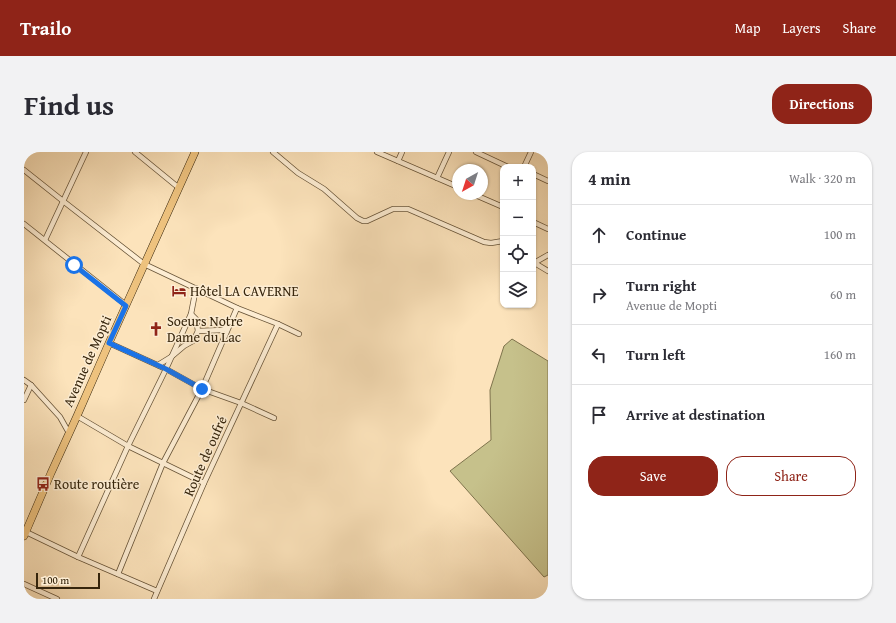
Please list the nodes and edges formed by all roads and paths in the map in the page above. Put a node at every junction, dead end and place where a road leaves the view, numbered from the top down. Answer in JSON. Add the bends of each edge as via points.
{"nodes":[{"id":1,"x":86,"y":152,"type":"edge"},
{"id":2,"x":135,"y":152,"type":"edge"},
{"id":3,"x":195,"y":152,"type":"edge"},
{"id":4,"x":274,"y":152,"type":"edge"},
{"id":5,"x":377,"y":152,"type":"edge"},
{"id":6,"x":402,"y":152,"type":"edge"},
{"id":7,"x":449,"y":152,"type":"edge"},
{"id":8,"x":476,"y":152,"type":"edge"},
{"id":9,"x":531,"y":152,"type":"edge"},
{"id":10,"x":398,"y":161,"type":"junction"},
{"id":11,"x":502,"y":164,"type":"edge"},
{"id":12,"x":525,"y":164,"type":"edge"},
{"id":13,"x":24,"y":170,"type":"edge"},
{"id":14,"x":536,"y":175,"type":"edge"},
{"id":15,"x":437,"y":178,"type":"junction"},
{"id":16,"x":548,"y":181,"type":"edge"},
{"id":17,"x":452,"y":184,"type":"edge"},
{"id":18,"x":179,"y":188,"type":"junction"},
{"id":19,"x":486,"y":200,"type":"edge"},
{"id":20,"x":63,"y":201,"type":"junction"},
{"id":21,"x":500,"y":207,"type":"edge"},
{"id":22,"x":536,"y":223,"type":"edge"},
{"id":23,"x":24,"y":224,"type":"edge"},
{"id":24,"x":548,"y":229,"type":"edge"},
{"id":25,"x":44,"y":240,"type":"junction"},
{"id":26,"x":500,"y":242,"type":"edge"},
{"id":27,"x":548,"y":255,"type":"edge"},
{"id":28,"x":536,"y":261,"type":"edge"},
{"id":29,"x":144,"y":264,"type":"junction"},
{"id":30,"x":536,"y":264,"type":"edge"},
{"id":31,"x":548,"y":271,"type":"edge"},
{"id":32,"x":196,"y":288,"type":"junction"},
{"id":33,"x":126,"y":306,"type":"junction"},
{"id":34,"x":237,"y":308,"type":"junction"},
{"id":35,"x":191,"y":314,"type":"junction"},
{"id":36,"x":231,"y":322,"type":"junction"},
{"id":37,"x":278,"y":324,"type":"junction"},
{"id":38,"x":198,"y":331,"type":"junction"},
{"id":39,"x":299,"y":334,"type":"dead end"},
{"id":40,"x":109,"y":343,"type":"junction"},
{"id":41,"x":171,"y":357,"type":"junction"},
{"id":42,"x":158,"y":365,"type":"junction"},
{"id":43,"x":166,"y":369,"type":"junction"},
{"id":44,"x":24,"y":380,"type":"edge"},
{"id":45,"x":31,"y":385,"type":"junction"},
{"id":46,"x":202,"y":389,"type":"junction"},
{"id":47,"x":24,"y":400,"type":"edge"},
{"id":48,"x":241,"y":403,"type":"junction"},
{"id":49,"x":77,"y":416,"type":"junction"},
{"id":50,"x":274,"y":418,"type":"dead end"},
{"id":51,"x":70,"y":433,"type":"junction"},
{"id":52,"x":128,"y":446,"type":"junction"},
{"id":53,"x":163,"y":463,"type":"junction"},
{"id":54,"x":204,"y":483,"type":"junction"},
{"id":55,"x":25,"y":534,"type":"edge"},
{"id":56,"x":78,"y":557,"type":"junction"},
{"id":57,"x":118,"y":574,"type":"junction"},
{"id":58,"x":24,"y":584,"type":"edge"},
{"id":59,"x":157,"y":591,"type":"junction"},
{"id":60,"x":57,"y":599,"type":"edge"},
{"id":61,"x":154,"y":599,"type":"edge"}],
"edges":[{"from":1,"to":20,"type":"street"},
{"from":2,"to":18,"type":"street"},
{"from":3,"to":18,"type":"main road","name":"Avenue de Mopti"},
{"from":4,"to":26,"type":"street","via":[[363,221],[393,209],[408,209],[484,242]]},
{"from":5,"to":10,"type":"street"},
{"from":6,"to":10,"type":"street"},
{"from":7,"to":15,"type":"street"},
{"from":8,"to":11,"type":"street"},
{"from":9,"to":12,"type":"street"},
{"from":10,"to":15,"type":"street"},
{"from":13,"to":20,"type":"street"},
{"from":14,"to":16,"type":"street"},
{"from":15,"to":17,"type":"street"},
{"from":18,"to":29,"type":"main road","name":"Avenue de Mopti"},
{"from":19,"to":21,"type":"street"},
{"from":20,"to":25,"type":"street"},
{"from":20,"to":29,"type":"street"},
{"from":22,"to":24,"type":"street"},
{"from":23,"to":25,"type":"street"},
{"from":25,"to":33,"type":"street"},
{"from":27,"to":28,"type":"street"},
{"from":29,"to":32,"type":"street"},
{"from":29,"to":33,"type":"main road","name":"Avenue de Mopti"},
{"from":30,"to":31,"type":"street"},
{"from":32,"to":34,"type":"street"},
{"from":32,"to":35,"type":"street"},
{"from":33,"to":40,"type":"main road","name":"Avenue de Mopti"},
{"from":34,"to":36,"type":"street"},
{"from":34,"to":37,"type":"street"},
{"from":35,"to":38,"type":"street","via":[[196,319]]},
{"from":35,"to":41,"type":"street"},
{"from":36,"to":38,"type":"street","via":[[223,330]]},
{"from":36,"to":46,"type":"street"},
{"from":37,"to":39,"type":"street"},
{"from":37,"to":48,"type":"street","name":"Route de oufré"},
{"from":38,"to":41,"type":"street","via":[[193,341]]},
{"from":40,"to":42,"type":"street"},
{"from":40,"to":49,"type":"main road","name":"Avenue de Mopti"},
{"from":41,"to":42,"type":"street"},
{"from":41,"to":43,"type":"street"},
{"from":42,"to":43,"type":"street"},
{"from":43,"to":46,"type":"street"},
{"from":43,"to":52,"type":"street"},
{"from":44,"to":45,"type":"street"},
{"from":45,"to":47,"type":"street"},
{"from":45,"to":51,"type":"street","via":[[60,417]]},
{"from":46,"to":48,"type":"street"},
{"from":46,"to":53,"type":"street"},
{"from":48,"to":50,"type":"street"},
{"from":48,"to":54,"type":"street","name":"Route de oufré"},
{"from":49,"to":51,"type":"main road","name":"Avenue de Mopti"},
{"from":49,"to":52,"type":"street"},
{"from":51,"to":55,"type":"main road","name":"Avenue de Mopti"},
{"from":52,"to":53,"type":"street"},
{"from":52,"to":56,"type":"street"},
{"from":53,"to":54,"type":"street"},
{"from":53,"to":57,"type":"street"},
{"from":54,"to":59,"type":"street","name":"Route de oufré"},
{"from":55,"to":56,"type":"street"},
{"from":56,"to":57,"type":"street"},
{"from":57,"to":59,"type":"street"},
{"from":58,"to":60,"type":"street"},
{"from":59,"to":61,"type":"street","name":"Route de oufré"}]}
